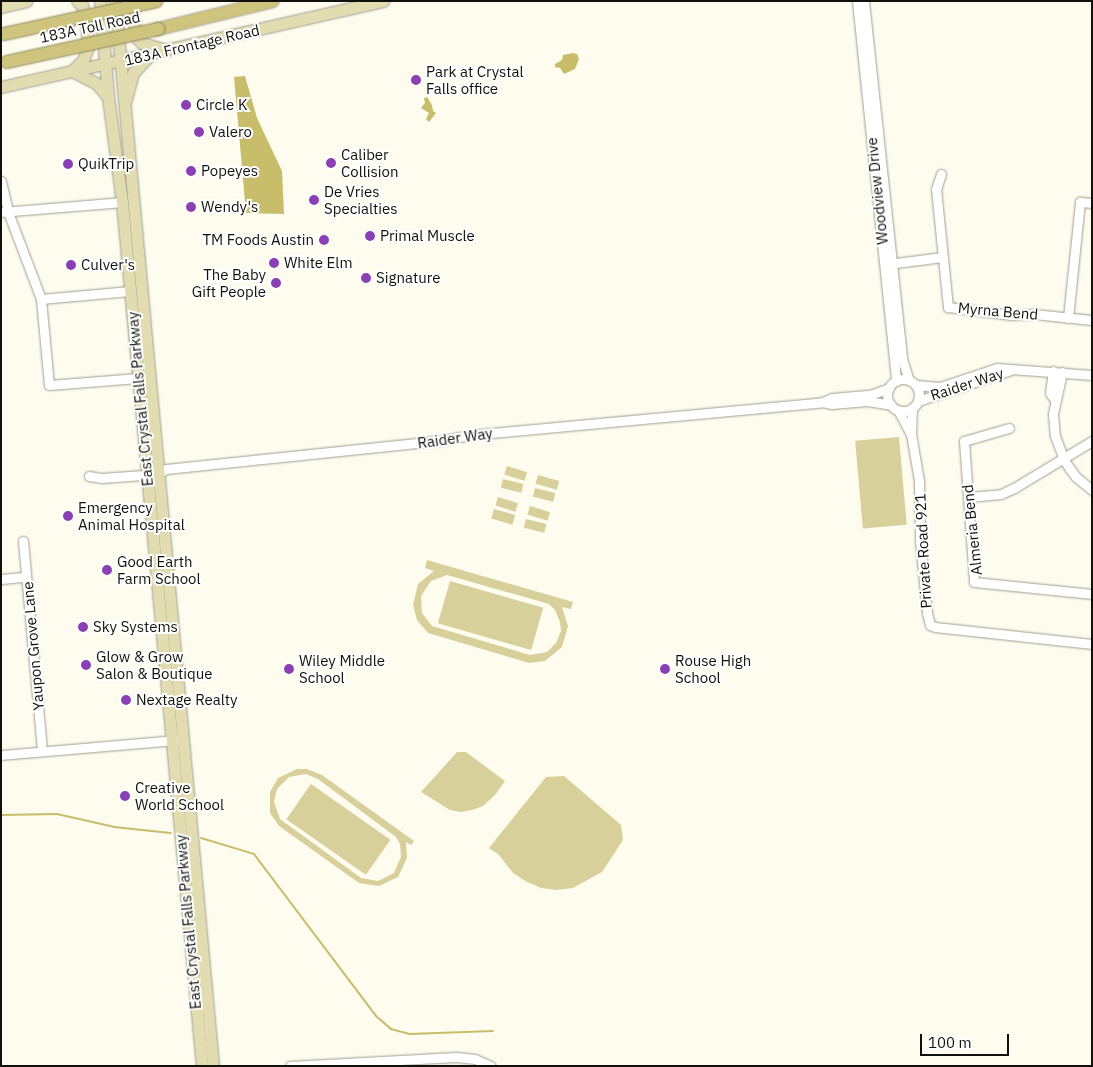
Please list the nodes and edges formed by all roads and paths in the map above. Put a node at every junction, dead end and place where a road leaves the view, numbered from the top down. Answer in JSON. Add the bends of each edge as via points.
{"nodes":[{"id":1,"x":26,"y":1,"type":"edge"},
{"id":2,"x":78,"y":1,"type":"edge"},
{"id":3,"x":100,"y":1,"type":"edge"},
{"id":4,"x":116,"y":1,"type":"edge"},
{"id":5,"x":131,"y":1,"type":"edge"},
{"id":6,"x":156,"y":1,"type":"edge"},
{"id":7,"x":273,"y":1,"type":"edge"},
{"id":8,"x":383,"y":1,"type":"edge"},
{"id":9,"x":857,"y":1,"type":"edge"},
{"id":10,"x":864,"y":1,"type":"edge"},
{"id":11,"x":1,"y":7,"type":"edge"},
{"id":12,"x":2,"y":34,"type":"edge"},
{"id":13,"x":169,"y":50,"type":"junction"},
{"id":14,"x":150,"y":55,"type":"junction"},
{"id":15,"x":120,"y":61,"type":"junction"},
{"id":16,"x":4,"y":63,"type":"edge"},
{"id":17,"x":106,"y":64,"type":"junction"},
{"id":18,"x":72,"y":71,"type":"junction"},
{"id":19,"x":1,"y":87,"type":"edge"},
{"id":20,"x":108,"y":97,"type":"junction"},
{"id":21,"x":124,"y":110,"type":"junction"},
{"id":22,"x":941,"y":174,"type":"dead end"},
{"id":23,"x":1,"y":181,"type":"edge"},
{"id":24,"x":122,"y":202,"type":"junction"},
{"id":25,"x":1092,"y":203,"type":"edge"},
{"id":26,"x":5,"y":212,"type":"edge"},
{"id":27,"x":943,"y":257,"type":"junction"},
{"id":28,"x":889,"y":264,"type":"junction"},
{"id":29,"x":142,"y":290,"type":"junction"},
{"id":30,"x":130,"y":291,"type":"junction"},
{"id":31,"x":41,"y":299,"type":"junction"},
{"id":32,"x":1068,"y":318,"type":"junction"},
{"id":33,"x":1092,"y":320,"type":"edge"},
{"id":34,"x":1015,"y":368,"type":"junction"},
{"id":35,"x":1057,"y":372,"type":"junction"},
{"id":36,"x":1092,"y":375,"type":"edge"},
{"id":37,"x":144,"y":378,"type":"junction"},
{"id":38,"x":896,"y":381,"type":"junction"},
{"id":39,"x":912,"y":382,"type":"junction"},
{"id":40,"x":889,"y":388,"type":"junction"},
{"id":41,"x":918,"y":401,"type":"junction"},
{"id":42,"x":823,"y":402,"type":"junction"},
{"id":43,"x":895,"y":408,"type":"junction"},
{"id":44,"x":912,"y":408,"type":"junction"},
{"id":45,"x":1009,"y":428,"type":"dead end"},
{"id":46,"x":911,"y":434,"type":"junction"},
{"id":47,"x":1092,"y":441,"type":"edge"},
{"id":48,"x":1064,"y":460,"type":"junction"},
{"id":49,"x":152,"y":474,"type":"junction"},
{"id":50,"x":89,"y":476,"type":"dead end"},
{"id":51,"x":1092,"y":490,"type":"edge"},
{"id":52,"x":968,"y":497,"type":"junction"},
{"id":53,"x":23,"y":541,"type":"dead end"},
{"id":54,"x":26,"y":577,"type":"junction"},
{"id":55,"x":1,"y":579,"type":"edge"},
{"id":56,"x":1092,"y":594,"type":"edge"},
{"id":57,"x":1092,"y":644,"type":"edge"},
{"id":58,"x":177,"y":740,"type":"junction"},
{"id":59,"x":42,"y":751,"type":"junction"},
{"id":60,"x":1,"y":755,"type":"edge"},
{"id":61,"x":195,"y":871,"type":"junction"},
{"id":62,"x":183,"y":875,"type":"junction"},
{"id":63,"x":202,"y":1066,"type":"edge"},
{"id":64,"x":213,"y":1066,"type":"edge"},
{"id":65,"x":290,"y":1066,"type":"edge"},
{"id":66,"x":491,"y":1066,"type":"edge"}],
"edges":[{"from":1,"to":11,"type":"main road"},
{"from":2,"to":18,"type":"main road","via":[[86,20],[88,47],[83,60]]},
{"from":3,"to":17,"type":"main road","name":"East Crystal Falls Parkway"},
{"from":4,"to":15,"type":"main road","name":"East Crystal Falls Parkway"},
{"from":5,"to":13,"type":"main road","via":[[136,37],[142,43]]},
{"from":6,"to":12,"type":"highway","name":"183A Toll Road","bridge":true},
{"from":7,"to":16,"type":"highway","name":"183A Toll Road","bridge":true},
{"from":8,"to":13,"type":"main road","name":"183A Frontage Road"},
{"from":9,"to":28,"type":"street","name":"Woodview Drive"},
{"from":10,"to":28,"type":"street","name":"Woodview Drive"},
{"from":13,"to":14,"type":"main road","name":"183A Frontage Road"},
{"from":14,"to":15,"type":"main road","name":"183A Frontage Road"},
{"from":14,"to":21,"type":"main road","via":[[133,73]]},
{"from":15,"to":17,"type":"main road","name":"183A Frontage Road"},
{"from":15,"to":21,"type":"main road","name":"East Crystal Falls Parkway"},
{"from":17,"to":18,"type":"main road","name":"183A Frontage Road"},
{"from":17,"to":20,"type":"main road","name":"East Crystal Falls Parkway"},
{"from":18,"to":19,"type":"main road","name":"183A Frontage Road"},
{"from":18,"to":20,"type":"main road","via":[[97,84]]},
{"from":20,"to":24,"type":"main road","name":"East Crystal Falls Parkway"},
{"from":21,"to":29,"type":"main road","name":"East Crystal Falls Parkway"},
{"from":22,"to":27,"type":"street","name":"Myrna Bend","via":[[936,189]]},
{"from":23,"to":26,"type":"street"},
{"from":24,"to":26,"type":"street"},
{"from":24,"to":30,"type":"main road","name":"East Crystal Falls Parkway"},
{"from":25,"to":32,"type":"street","via":[[1080,202]]},
{"from":26,"to":31,"type":"street"},
{"from":27,"to":28,"type":"street"},
{"from":27,"to":32,"type":"street","name":"Myrna Bend","via":[[948,307]]},
{"from":28,"to":38,"type":"street","name":"Woodview Drive"},
{"from":28,"to":39,"type":"street","name":"Woodview Drive","via":[[902,359]]},
{"from":29,"to":30,"type":"main road"},
{"from":29,"to":37,"type":"main road","name":"East Crystal Falls Parkway"},
{"from":30,"to":31,"type":"street"},
{"from":30,"to":37,"type":"main road","name":"East Crystal Falls Parkway"},
{"from":31,"to":37,"type":"street","via":[[48,385]]},
{"from":32,"to":33,"type":"street","name":"Myrna Bend"},
{"from":34,"to":35,"type":"street","name":"Raider Way"},
{"from":34,"to":39,"type":"street","name":"Raider Way","via":[[997,368],[940,386]]},
{"from":34,"to":41,"type":"street","name":"Raider Way"},
{"from":35,"to":36,"type":"street","name":"Raider Way"},
{"from":35,"to":48,"type":"street","via":[[1059,394],[1053,414],[1055,436]]},
{"from":37,"to":49,"type":"main road","name":"East Crystal Falls Parkway"},
{"from":38,"to":39,"type":"street"},
{"from":38,"to":40,"type":"street"},
{"from":39,"to":41,"type":"street"},
{"from":40,"to":42,"type":"street","name":"Raider Way","via":[[870,395],[832,398]]},
{"from":40,"to":43,"type":"street","via":[[888,398]]},
{"from":41,"to":44,"type":"street"},
{"from":42,"to":43,"type":"street","name":"Raider Way","via":[[867,401]]},
{"from":42,"to":49,"type":"street","name":"Raider Way","via":[[470,435],[439,441],[166,469]]},
{"from":43,"to":44,"type":"street"},
{"from":43,"to":46,"type":"street","name":"Private Road 921"},
{"from":44,"to":46,"type":"street","name":"Private Road 921"},
{"from":45,"to":52,"type":"street","name":"Almeria Bend","via":[[964,441]]},
{"from":46,"to":57,"type":"street","name":"Private Road 921","via":[[919,482],[920,541],[930,625]]},
{"from":47,"to":48,"type":"street"},
{"from":48,"to":51,"type":"street","via":[[1076,477]]},
{"from":48,"to":52,"type":"street","via":[[1001,494]]},
{"from":49,"to":50,"type":"street","name":"Raider Way"},
{"from":49,"to":58,"type":"main road","name":"East Crystal Falls Parkway"},
{"from":52,"to":56,"type":"street","name":"Almeria Bend","via":[[974,582]]},
{"from":53,"to":54,"type":"street","name":"Yaupon Grove Lane"},
{"from":54,"to":55,"type":"street"},
{"from":54,"to":59,"type":"street","name":"Yaupon Grove Lane"},
{"from":58,"to":59,"type":"street"},
{"from":58,"to":61,"type":"main road","name":"East Crystal Falls Parkway"},
{"from":58,"to":62,"type":"main road","name":"East Crystal Falls Parkway"},
{"from":59,"to":60,"type":"street"},
{"from":61,"to":62,"type":"main road"},
{"from":61,"to":64,"type":"main road","name":"East Crystal Falls Parkway"},
{"from":62,"to":63,"type":"main road","name":"East Crystal Falls Parkway"},
{"from":65,"to":66,"type":"street","via":[[456,1056]]}]}
